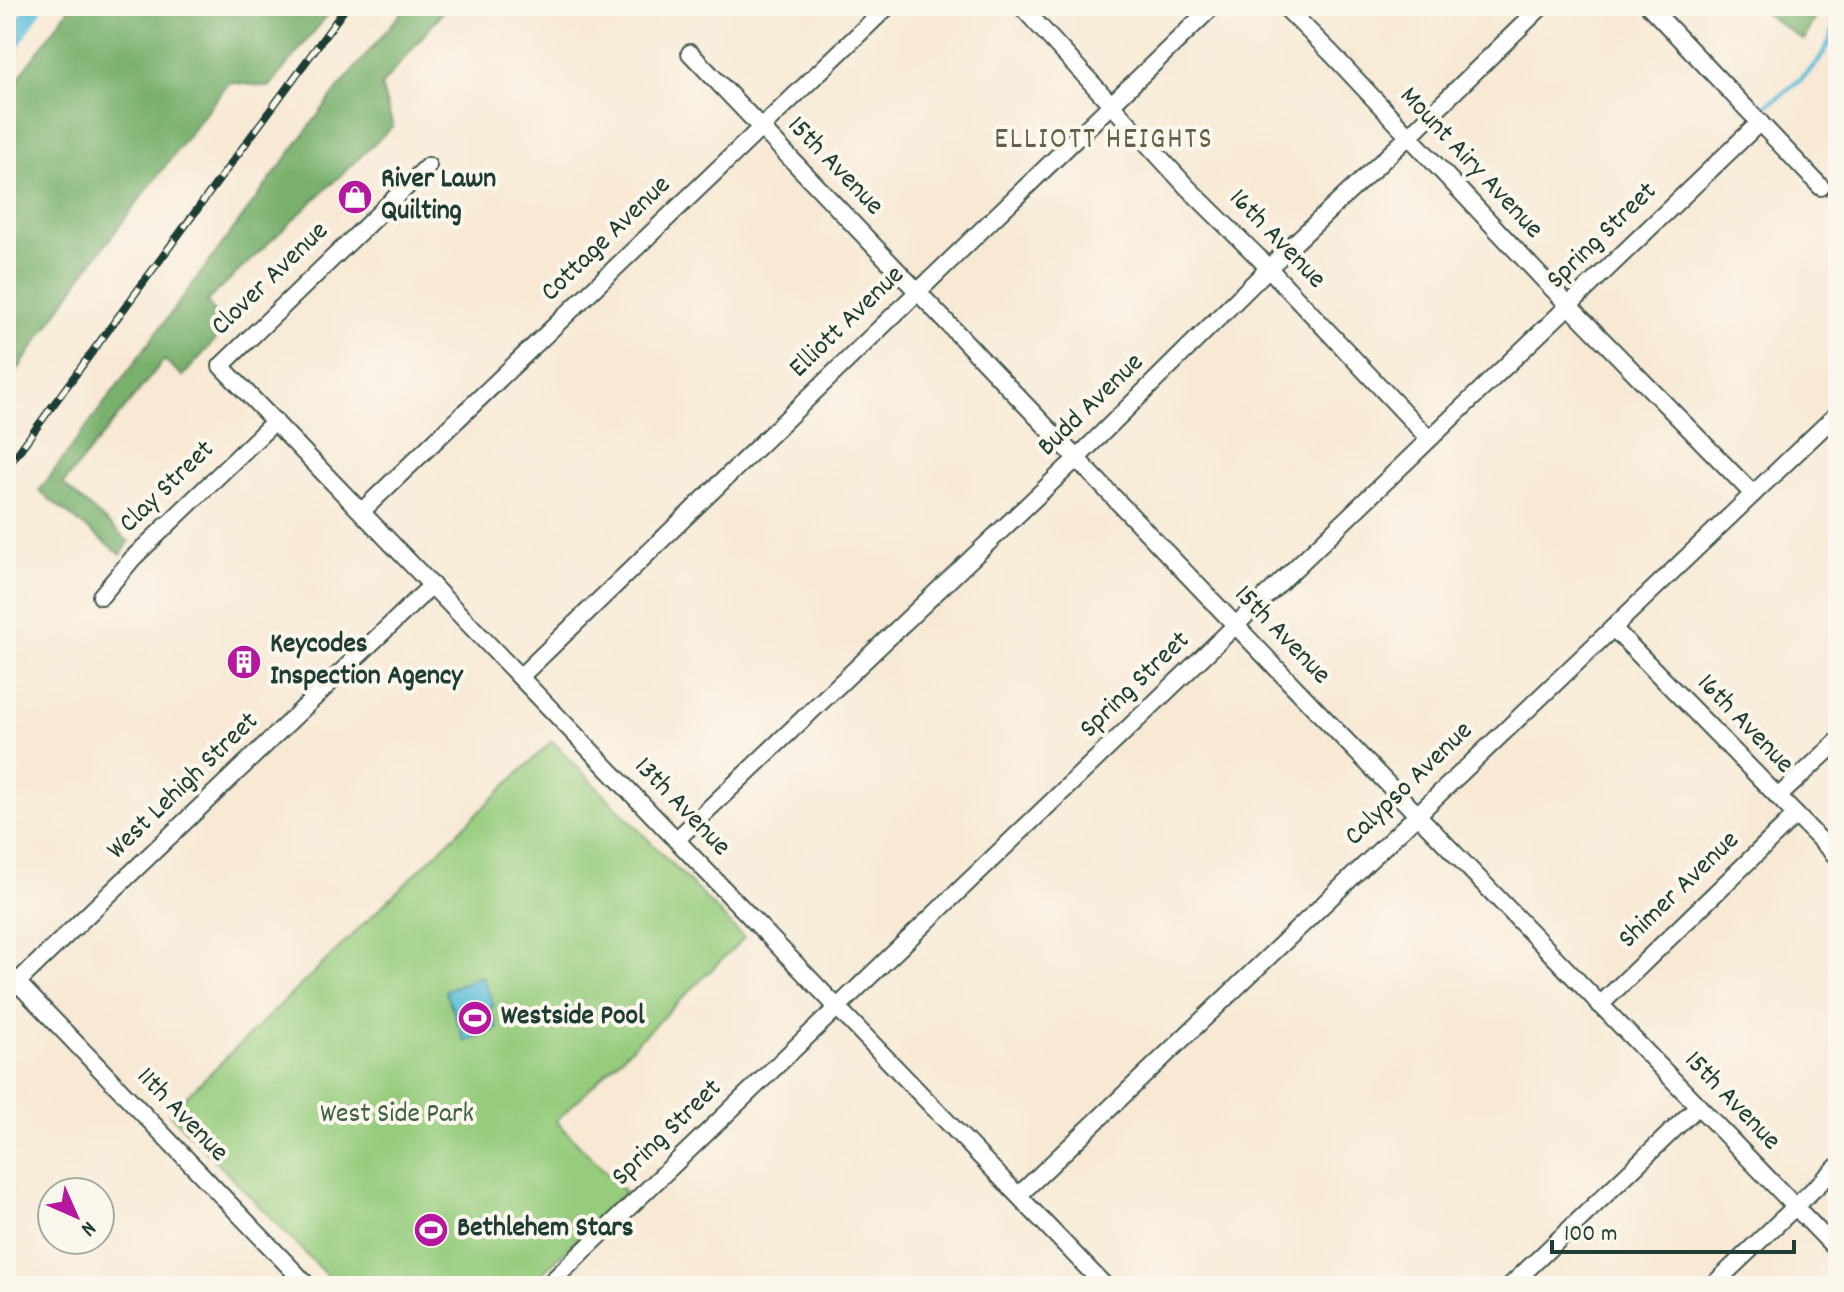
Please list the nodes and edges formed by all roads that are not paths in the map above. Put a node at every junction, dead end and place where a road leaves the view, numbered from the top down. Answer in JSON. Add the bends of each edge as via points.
{"nodes":[{"id":1,"x":888,"y":6,"type":"edge"},
{"id":2,"x":1021,"y":6,"type":"edge"},
{"id":3,"x":1213,"y":6,"type":"edge"},
{"id":4,"x":1284,"y":6,"type":"edge"},
{"id":5,"x":1542,"y":6,"type":"edge"},
{"id":6,"x":1649,"y":6,"type":"edge"},
{"id":7,"x":690,"y":53,"type":"dead end"},
{"id":8,"x":1112,"y":105,"type":"junction"},
{"id":9,"x":1760,"y":122,"type":"junction"},
{"id":10,"x":760,"y":127,"type":"junction"},
{"id":11,"x":1408,"y":137,"type":"junction"},
{"id":12,"x":428,"y":166,"type":"dead end"},
{"id":13,"x":1821,"y":187,"type":"dead end"},
{"id":14,"x":1269,"y":269,"type":"junction"},
{"id":15,"x":918,"y":292,"type":"junction"},
{"id":16,"x":1570,"y":305,"type":"junction"},
{"id":17,"x":221,"y":366,"type":"joint"},
{"id":18,"x":1838,"y":413,"type":"edge"},
{"id":19,"x":275,"y":421,"type":"junction"},
{"id":20,"x":1429,"y":439,"type":"junction"},
{"id":21,"x":1076,"y":459,"type":"junction"},
{"id":22,"x":1753,"y":494,"type":"junction"},
{"id":23,"x":362,"y":511,"type":"junction"},
{"id":24,"x":432,"y":585,"type":"junction"},
{"id":25,"x":101,"y":596,"type":"dead end"},
{"id":26,"x":1236,"y":626,"type":"junction"},
{"id":27,"x":1613,"y":628,"type":"junction"},
{"id":28,"x":520,"y":677,"type":"junction"},
{"id":29,"x":1838,"y":741,"type":"edge"},
{"id":30,"x":1778,"y":797,"type":"junction"},
{"id":31,"x":1417,"y":815,"type":"junction"},
{"id":32,"x":1796,"y":815,"type":"junction"},
{"id":33,"x":676,"y":840,"type":"junction"},
{"id":34,"x":1838,"y":858,"type":"edge"},
{"id":35,"x":11,"y":988,"type":"edge"},
{"id":36,"x":1600,"y":1005,"type":"junction"},
{"id":37,"x":837,"y":1009,"type":"junction"},
{"id":38,"x":1697,"y":1104,"type":"junction"},
{"id":39,"x":1838,"y":1166,"type":"edge"},
{"id":40,"x":1019,"y":1195,"type":"junction"},
{"id":41,"x":1796,"y":1207,"type":"junction"},
{"id":42,"x":1838,"y":1251,"type":"edge"},
{"id":43,"x":308,"y":1286,"type":"edge"},
{"id":44,"x":547,"y":1286,"type":"edge"},
{"id":45,"x":1105,"y":1286,"type":"edge"},
{"id":46,"x":1510,"y":1286,"type":"edge"},
{"id":47,"x":1712,"y":1286,"type":"edge"}],
"edges":[{"from":1,"to":10,"type":"street","name":"Cottage Avenue"},
{"from":2,"to":8,"type":"street","name":"16th Avenue"},
{"from":3,"to":8,"type":"street","name":"Elliott Avenue"},
{"from":4,"to":11,"type":"street","name":"Mount Airy Avenue"},
{"from":5,"to":11,"type":"street","name":"Budd Avenue"},
{"from":6,"to":9,"type":"street"},
{"from":7,"to":10,"type":"street","name":"15th Avenue"},
{"from":8,"to":14,"type":"street","name":"16th Avenue"},
{"from":8,"to":15,"type":"street","name":"Elliott Avenue"},
{"from":9,"to":13,"type":"street"},
{"from":9,"to":16,"type":"street","name":"Spring Street"},
{"from":10,"to":15,"type":"street","name":"15th Avenue"},
{"from":10,"to":23,"type":"street","name":"Cottage Avenue"},
{"from":11,"to":14,"type":"street","name":"Budd Avenue"},
{"from":11,"to":16,"type":"street","name":"Mount Airy Avenue"},
{"from":12,"to":17,"type":"street","name":"Clover Avenue"},
{"from":14,"to":20,"type":"street","name":"16th Avenue"},
{"from":14,"to":21,"type":"street","name":"Budd Avenue"},
{"from":15,"to":21,"type":"street","name":"15th Avenue"},
{"from":15,"to":28,"type":"street","name":"Elliott Avenue"},
{"from":16,"to":20,"type":"street","name":"Spring Street"},
{"from":16,"to":22,"type":"street","name":"Mount Airy Avenue"},
{"from":17,"to":19,"type":"street","name":"13th Avenue"},
{"from":18,"to":22,"type":"street","name":"Calypso Avenue"},
{"from":19,"to":23,"type":"street","name":"13th Avenue"},
{"from":19,"to":25,"type":"street","name":"Clay Street","via":[[133,558]]},
{"from":20,"to":26,"type":"street","name":"Spring Street"},
{"from":21,"to":26,"type":"street","name":"15th Avenue"},
{"from":21,"to":33,"type":"street","name":"Budd Avenue"},
{"from":22,"to":27,"type":"street","name":"Calypso Avenue"},
{"from":23,"to":24,"type":"street","name":"13th Avenue"},
{"from":24,"to":28,"type":"street","name":"13th Avenue"},
{"from":24,"to":35,"type":"street","name":"West Lehigh Street"},
{"from":26,"to":31,"type":"street","name":"15th Avenue"},
{"from":26,"to":37,"type":"street","name":"Spring Street"},
{"from":27,"to":30,"type":"street","name":"16th Avenue"},
{"from":27,"to":31,"type":"street","name":"Calypso Avenue"},
{"from":28,"to":33,"type":"street","name":"13th Avenue"},
{"from":29,"to":30,"type":"street"},
{"from":30,"to":32,"type":"street","name":"16th Avenue"},
{"from":31,"to":36,"type":"street","name":"15th Avenue"},
{"from":31,"to":40,"type":"street","name":"Calypso Avenue"},
{"from":32,"to":34,"type":"street","name":"16th Avenue"},
{"from":32,"to":36,"type":"street","name":"Shimer Avenue"},
{"from":33,"to":37,"type":"street","name":"13th Avenue"},
{"from":35,"to":43,"type":"street","name":"11th Avenue"},
{"from":36,"to":38,"type":"street","name":"15th Avenue"},
{"from":37,"to":40,"type":"street","name":"13th Avenue"},
{"from":37,"to":44,"type":"street","name":"Spring Street"},
{"from":38,"to":41,"type":"street","name":"15th Avenue"},
{"from":38,"to":46,"type":"street"},
{"from":39,"to":41,"type":"street"},
{"from":40,"to":45,"type":"street","name":"13th Avenue"},
{"from":41,"to":42,"type":"street","name":"15th Avenue"},
{"from":41,"to":47,"type":"street"}]}
